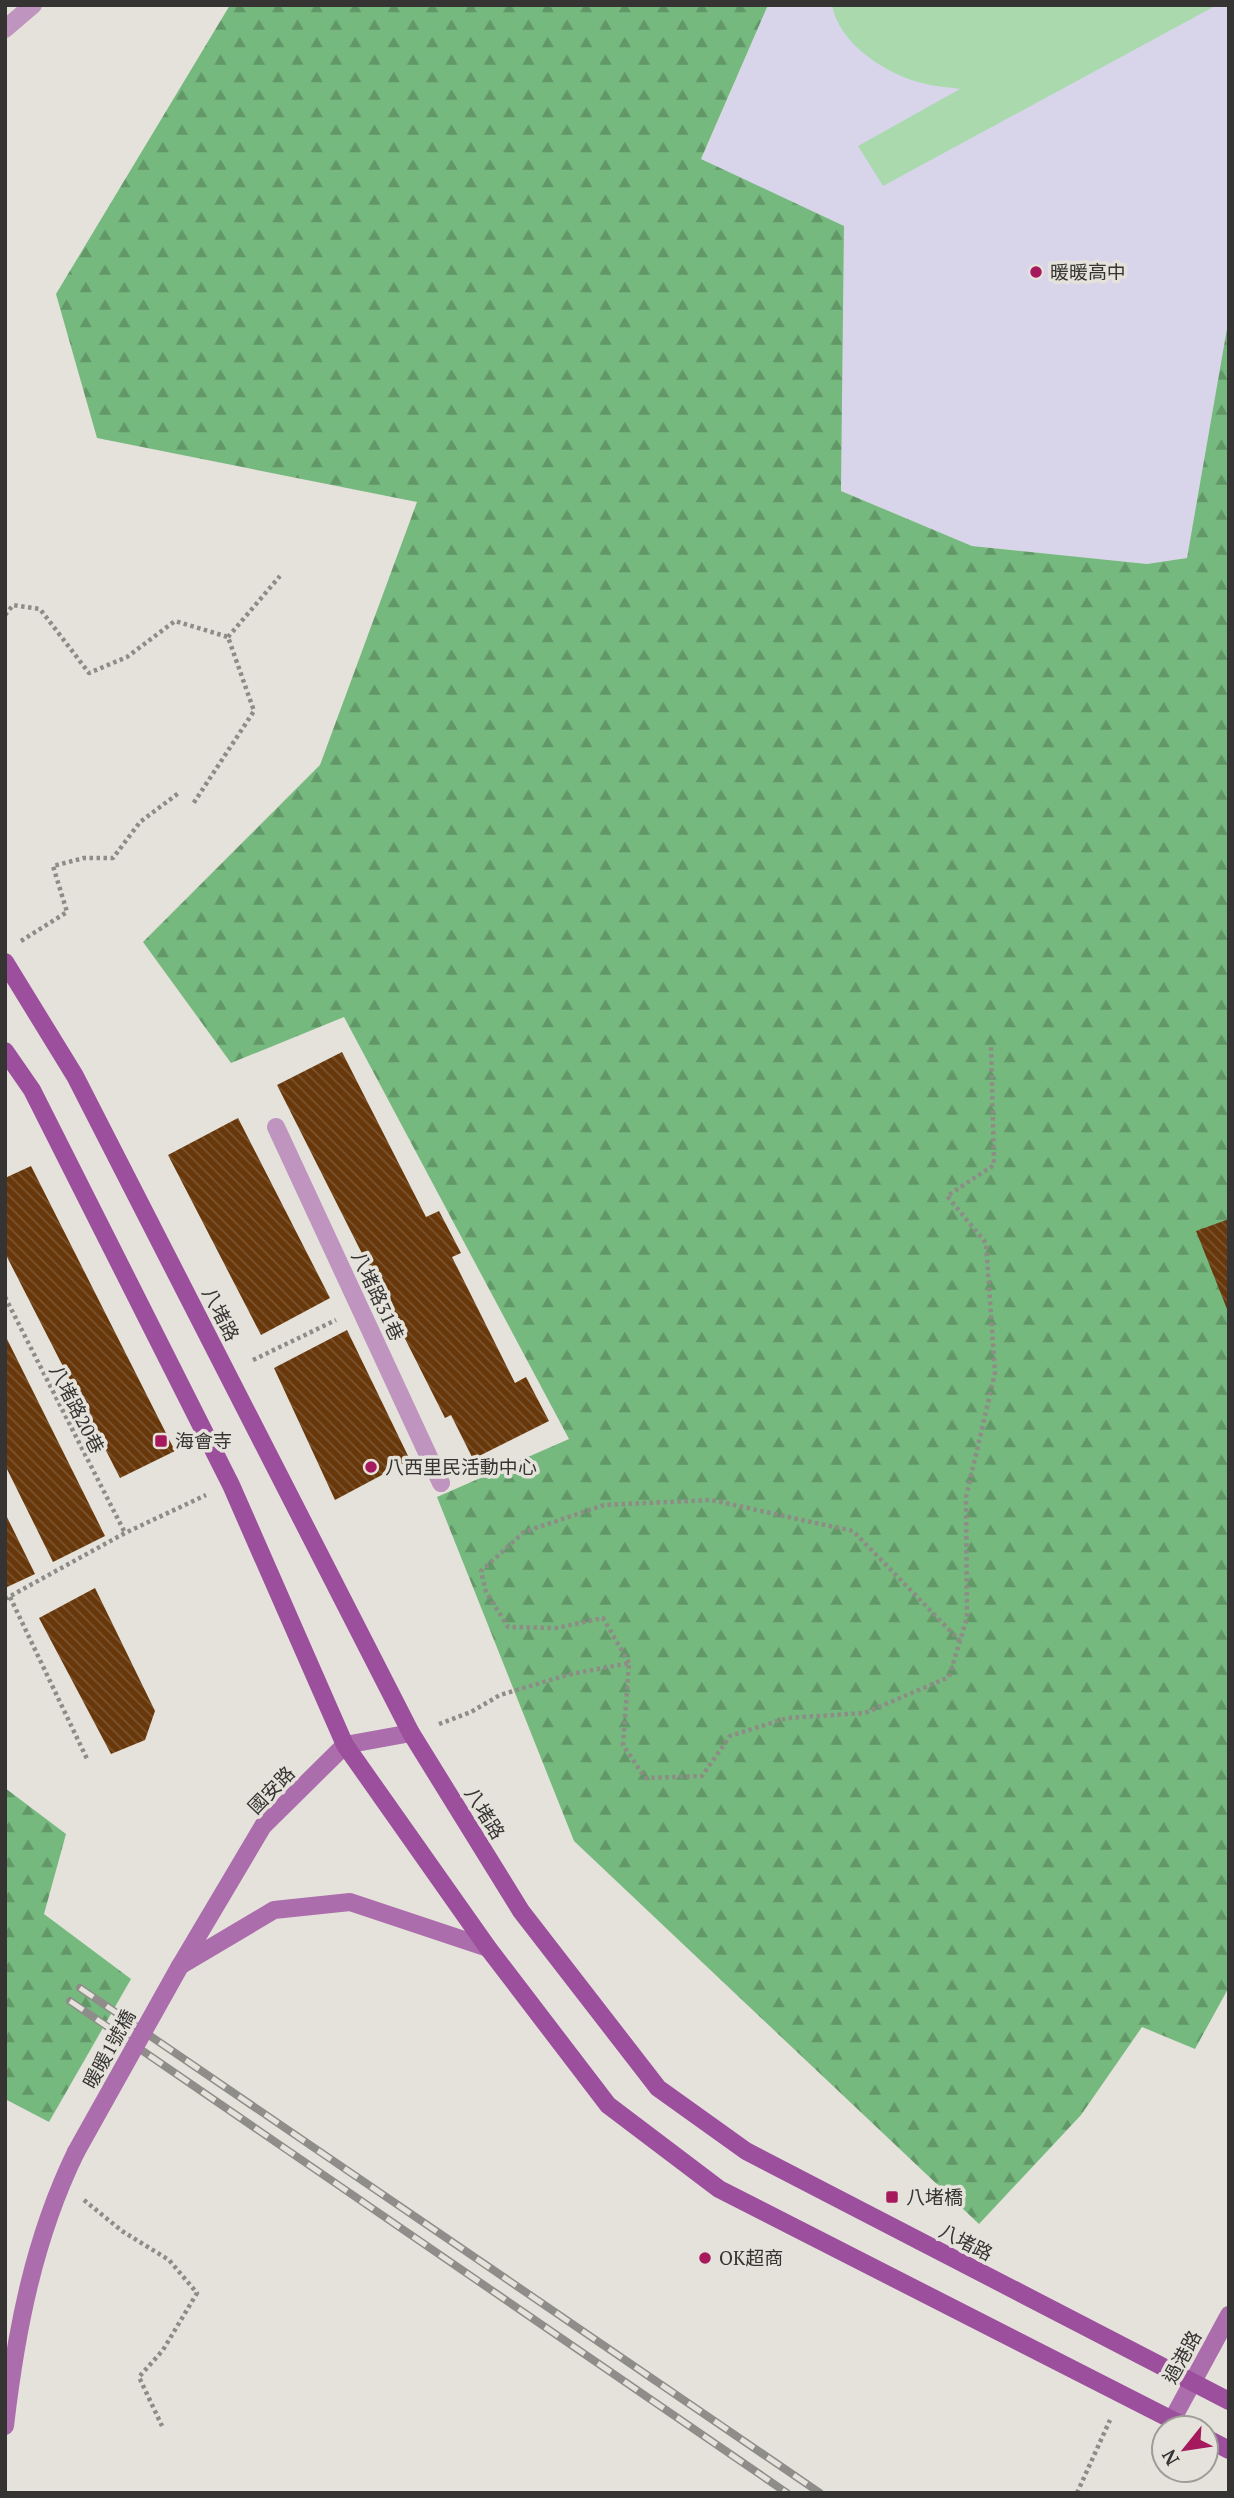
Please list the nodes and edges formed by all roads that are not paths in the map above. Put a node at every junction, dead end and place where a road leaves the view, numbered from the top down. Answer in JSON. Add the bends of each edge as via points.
{"nodes":[{"id":1,"x":33,"y":5,"type":"edge"},
{"id":2,"x":5,"y":29,"type":"edge"},
{"id":3,"x":5,"y":962,"type":"edge"},
{"id":4,"x":5,"y":1051,"type":"edge"},
{"id":5,"x":276,"y":1127,"type":"dead end"},
{"id":6,"x":441,"y":1483,"type":"dead end"},
{"id":7,"x":411,"y":1733,"type":"junction"},
{"id":8,"x":345,"y":1745,"type":"junction"},
{"id":9,"x":488,"y":1948,"type":"junction"},
{"id":10,"x":180,"y":1966,"type":"junction"},
{"id":11,"x":1229,"y":2315,"type":"edge"},
{"id":12,"x":1192,"y":2382,"type":"junction"},
{"id":13,"x":1229,"y":2401,"type":"edge"},
{"id":14,"x":1161,"y":2414,"type":"edge"},
{"id":15,"x":1183,"y":2414,"type":"edge"},
{"id":16,"x":5,"y":2426,"type":"edge"}],
"edges":[{"from":1,"to":2,"type":"lane"},
{"from":3,"to":7,"type":"main road","name":"八堵路","via":[[75,1076]]},
{"from":4,"to":8,"type":"main road","via":[[32,1090],[231,1485]]},
{"from":5,"to":6,"type":"lane","name":"八堵路31巷"},
{"from":7,"to":8,"type":"street"},
{"from":7,"to":12,"type":"main road","name":"八堵路","via":[[521,1911],[658,2088],[746,2151]]},
{"from":8,"to":9,"type":"main road"},
{"from":8,"to":10,"type":"street","name":"國安路","via":[[263,1826]]},
{"from":9,"to":10,"type":"street","via":[[350,1902],[274,1910]]},
{"from":9,"to":14,"type":"main road","via":[[608,2105],[719,2189]]},
{"from":10,"to":16,"type":"street","name":"暖暖1號橋","bridge":true,"via":[[61,2182],[40,2241],[15,2342]]},
{"from":11,"to":12,"type":"street","name":"過港路"},
{"from":12,"to":13,"type":"main road","name":"八堵路"},
{"from":12,"to":15,"type":"street","name":"過港路"}]}
